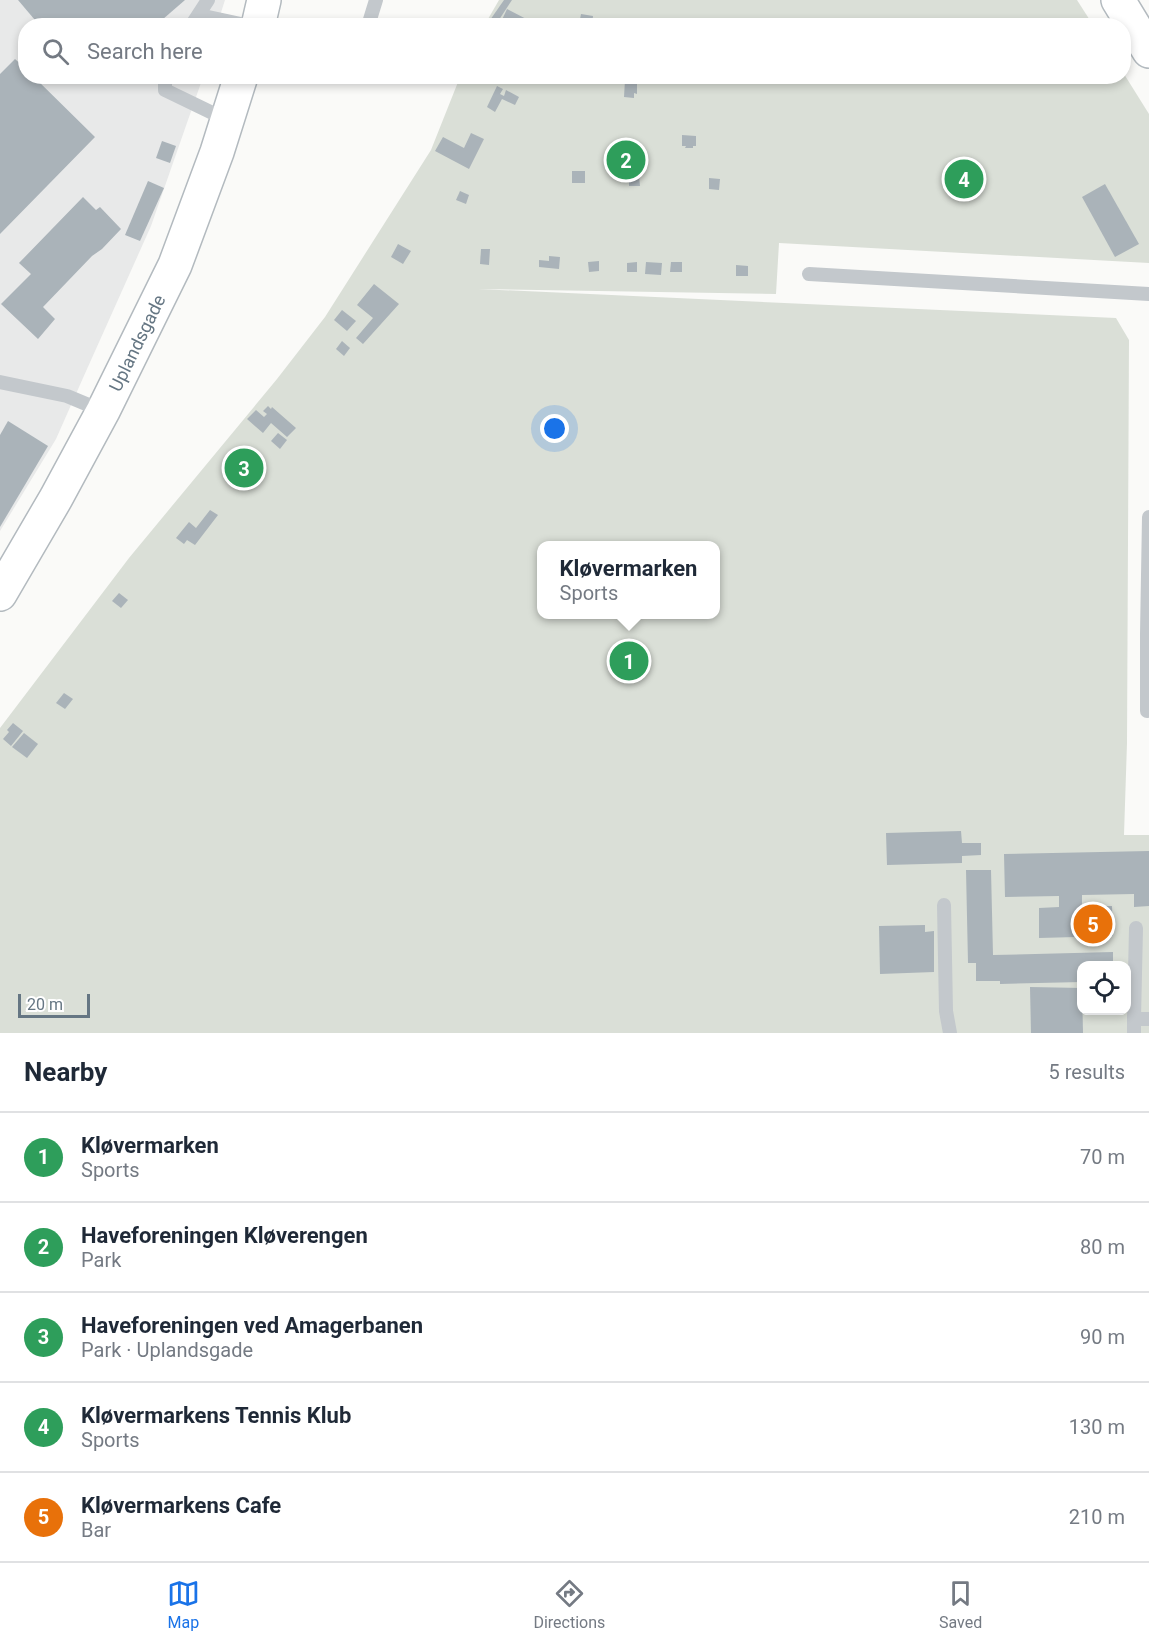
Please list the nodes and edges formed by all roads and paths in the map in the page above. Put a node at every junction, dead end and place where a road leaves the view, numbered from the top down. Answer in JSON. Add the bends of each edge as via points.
{"nodes":[{"id":1,"x":208,"y":0,"type":"edge"},
{"id":2,"x":264,"y":0,"type":"edge"},
{"id":3,"x":376,"y":0,"type":"edge"},
{"id":4,"x":1118,"y":0,"type":"edge"},
{"id":5,"x":196,"y":18,"type":"edge"},
{"id":6,"x":260,"y":18,"type":"edge"},
{"id":7,"x":370,"y":18,"type":"edge"},
{"id":8,"x":1129,"y":18,"type":"edge"},
{"id":9,"x":1131,"y":21,"type":"edge"},
{"id":10,"x":1149,"y":51,"type":"edge"},
{"id":11,"x":165,"y":84,"type":"edge"},
{"id":12,"x":238,"y":84,"type":"edge"},
{"id":13,"x":227,"y":120,"type":"junction"},
{"id":14,"x":809,"y":274,"type":"dead end"},
{"id":15,"x":1149,"y":294,"type":"edge"},
{"id":16,"x":0,"y":382,"type":"edge"},
{"id":17,"x":103,"y":411,"type":"junction"},
{"id":18,"x":1149,"y":517,"type":"edge"},
{"id":19,"x":1148,"y":583,"type":"edge"},
{"id":20,"x":0,"y":594,"type":"edge"},
{"id":21,"x":1147,"y":711,"type":"dead end"},
{"id":22,"x":944,"y":905,"type":"dead end"},
{"id":23,"x":1136,"y":928,"type":"dead end"},
{"id":24,"x":1149,"y":1019,"type":"edge"},
{"id":25,"x":1134,"y":1026,"type":"edge"},
{"id":26,"x":950,"y":1033,"type":"edge"}],
"edges":[{"from":1,"to":5,"type":"lane"},
{"from":2,"to":6,"type":"street"},
{"from":3,"to":7,"type":"lane"},
{"from":4,"to":8,"type":"street"},
{"from":9,"to":10,"type":"street"},
{"from":11,"to":13,"type":"lane","via":[[165,90]]},
{"from":12,"to":13,"type":"street","name":"Uplandsgade"},
{"from":13,"to":17,"type":"street","name":"Uplandsgade","via":[[175,265]]},
{"from":14,"to":15,"type":"lane"},
{"from":16,"to":17,"type":"lane","via":[[67,396]]},
{"from":17,"to":20,"type":"street","name":"Uplandsgade"},
{"from":18,"to":19,"type":"lane"},
{"from":19,"to":21,"type":"lane"},
{"from":22,"to":26,"type":"lane"},
{"from":23,"to":25,"type":"lane"},
{"from":24,"to":25,"type":"lane"}]}
